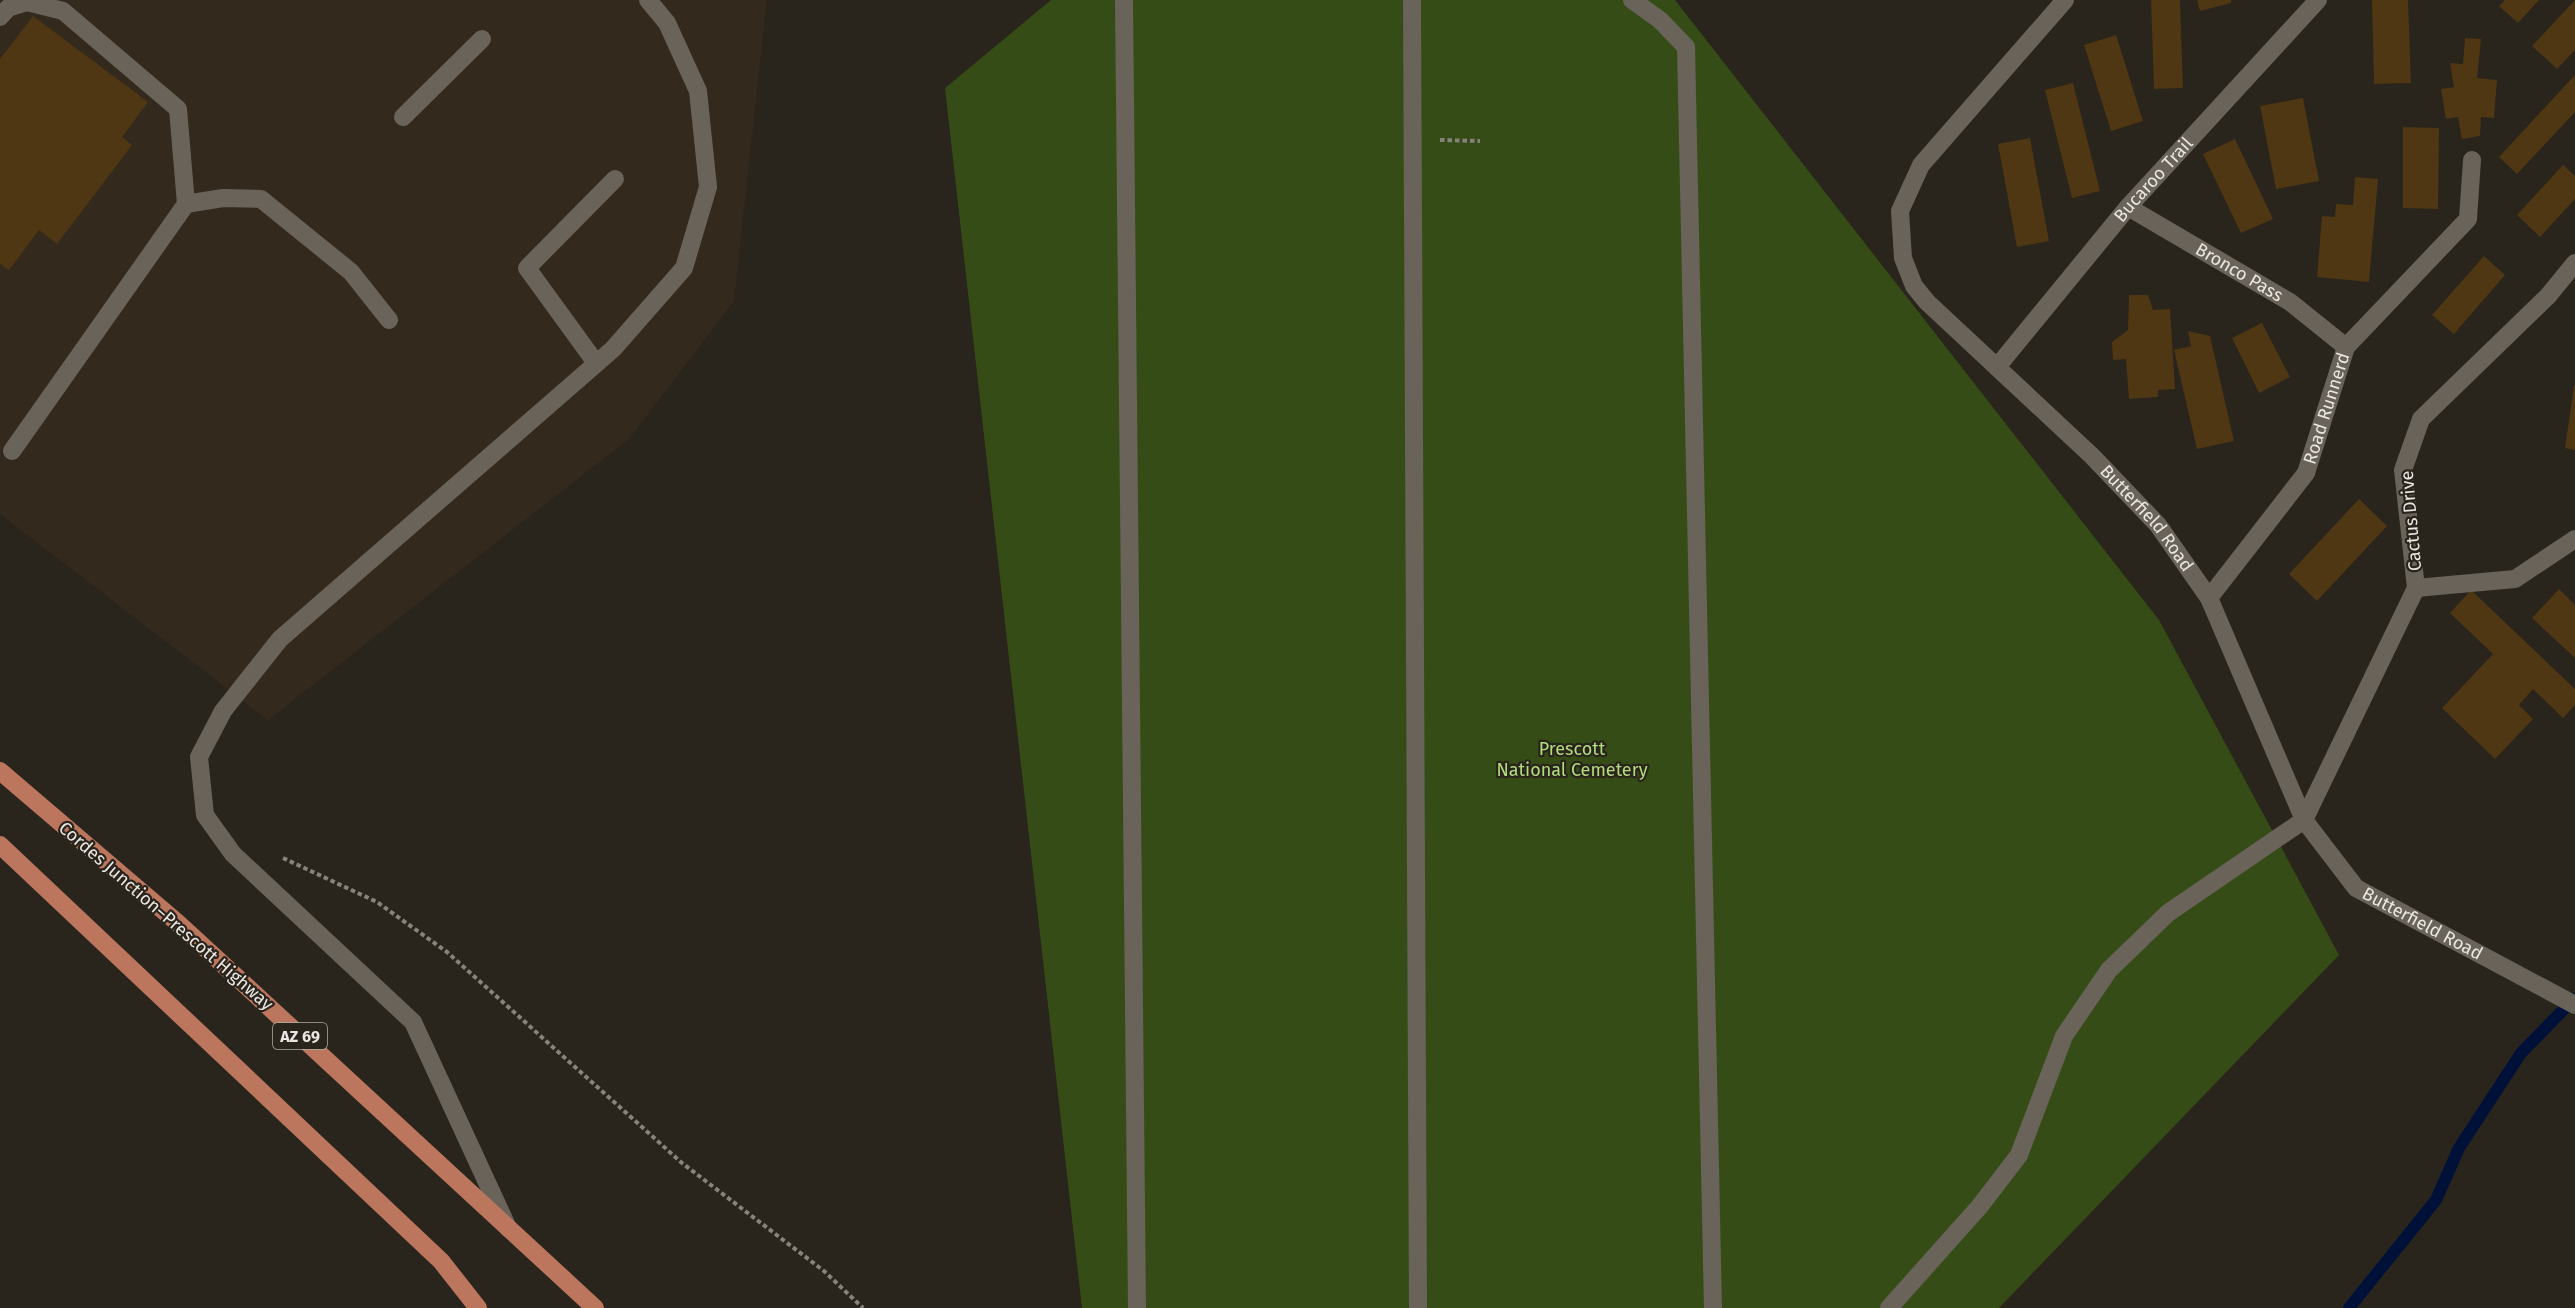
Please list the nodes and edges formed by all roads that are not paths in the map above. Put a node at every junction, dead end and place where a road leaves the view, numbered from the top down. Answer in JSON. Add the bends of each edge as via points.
{"nodes":[{"id":1,"x":648,"y":0,"type":"edge"},
{"id":2,"x":1125,"y":0,"type":"edge"},
{"id":3,"x":1412,"y":0,"type":"edge"},
{"id":4,"x":1632,"y":0,"type":"edge"},
{"id":5,"x":2065,"y":0,"type":"edge"},
{"id":6,"x":2318,"y":0,"type":"edge"},
{"id":7,"x":0,"y":17,"type":"edge"},
{"id":8,"x":482,"y":39,"type":"dead end"},
{"id":9,"x":403,"y":117,"type":"dead end"},
{"id":10,"x":2472,"y":160,"type":"dead end"},
{"id":11,"x":615,"y":179,"type":"dead end"},
{"id":12,"x":186,"y":204,"type":"junction"},
{"id":13,"x":2128,"y":207,"type":"junction"},
{"id":14,"x":2575,"y":263,"type":"edge"},
{"id":15,"x":389,"y":320,"type":"dead end"},
{"id":16,"x":2346,"y":347,"type":"junction"},
{"id":17,"x":596,"y":363,"type":"junction"},
{"id":18,"x":1997,"y":367,"type":"junction"},
{"id":19,"x":12,"y":450,"type":"dead end"},
{"id":20,"x":2575,"y":539,"type":"edge"},
{"id":21,"x":2416,"y":588,"type":"junction"},
{"id":22,"x":2210,"y":598,"type":"junction"},
{"id":23,"x":0,"y":771,"type":"edge"},
{"id":24,"x":2304,"y":820,"type":"junction"},
{"id":25,"x":0,"y":845,"type":"edge"},
{"id":26,"x":2575,"y":1005,"type":"edge"},
{"id":27,"x":508,"y":1228,"type":"junction"},
{"id":28,"x":478,"y":1308,"type":"edge"},
{"id":29,"x":595,"y":1308,"type":"edge"},
{"id":30,"x":1137,"y":1308,"type":"edge"},
{"id":31,"x":1418,"y":1308,"type":"edge"},
{"id":32,"x":1713,"y":1308,"type":"edge"},
{"id":33,"x":1889,"y":1308,"type":"edge"}],
"edges":[{"from":1,"to":17,"type":"street","via":[[667,23],[698,91],[708,187],[684,268]]},
{"from":2,"to":30,"type":"street"},
{"from":3,"to":31,"type":"street"},
{"from":4,"to":32,"type":"street","via":[[1660,20],[1686,47]]},
{"from":5,"to":18,"type":"street","name":"Butterfield Road","via":[[1921,165],[1900,211],[1903,258],[1914,286]]},
{"from":6,"to":13,"type":"street","name":"Bucaroo Trail"},
{"from":7,"to":12,"type":"street","via":[[8,8],[27,2],[63,11],[178,109]]},
{"from":8,"to":9,"type":"street"},
{"from":10,"to":16,"type":"street","name":"Road Runnerd","via":[[2468,219]]},
{"from":11,"to":17,"type":"street","via":[[527,268]]},
{"from":12,"to":15,"type":"street","via":[[223,198],[261,199],[351,272]]},
{"from":12,"to":19,"type":"street"},
{"from":13,"to":16,"type":"street","name":"Bronco Pass","via":[[2290,302]]},
{"from":13,"to":18,"type":"street","name":"Bucaroo Trail"},
{"from":14,"to":21,"type":"street","name":"Cactus Drive","via":[[2548,296],[2421,419],[2403,470]]},
{"from":16,"to":22,"type":"street","name":"Road Runnerd","via":[[2306,474]]},
{"from":17,"to":27,"type":"street","via":[[280,639],[223,711],[199,757],[205,815],[233,854],[413,1022]]},
{"from":18,"to":22,"type":"street","name":"Butterfield Road","via":[[2092,456],[2158,525]]},
{"from":20,"to":21,"type":"street","via":[[2515,579]]},
{"from":21,"to":24,"type":"street","name":"Cactus Drive"},
{"from":22,"to":24,"type":"street","name":"Butterfield Road"},
{"from":23,"to":27,"type":"main road","name":"Cordes Junction–Prescott Highway","number":"AZ 69","via":[[179,924]]},
{"from":24,"to":26,"type":"street","name":"Butterfield Road","via":[[2356,888]]},
{"from":24,"to":33,"type":"street","via":[[2168,913],[2109,970],[2064,1036],[2019,1155],[1980,1206]]},
{"from":25,"to":28,"type":"main road","via":[[441,1261]]},
{"from":27,"to":29,"type":"main road","name":"Cordes Junction–Prescott Highway","number":"AZ 69"}]}
